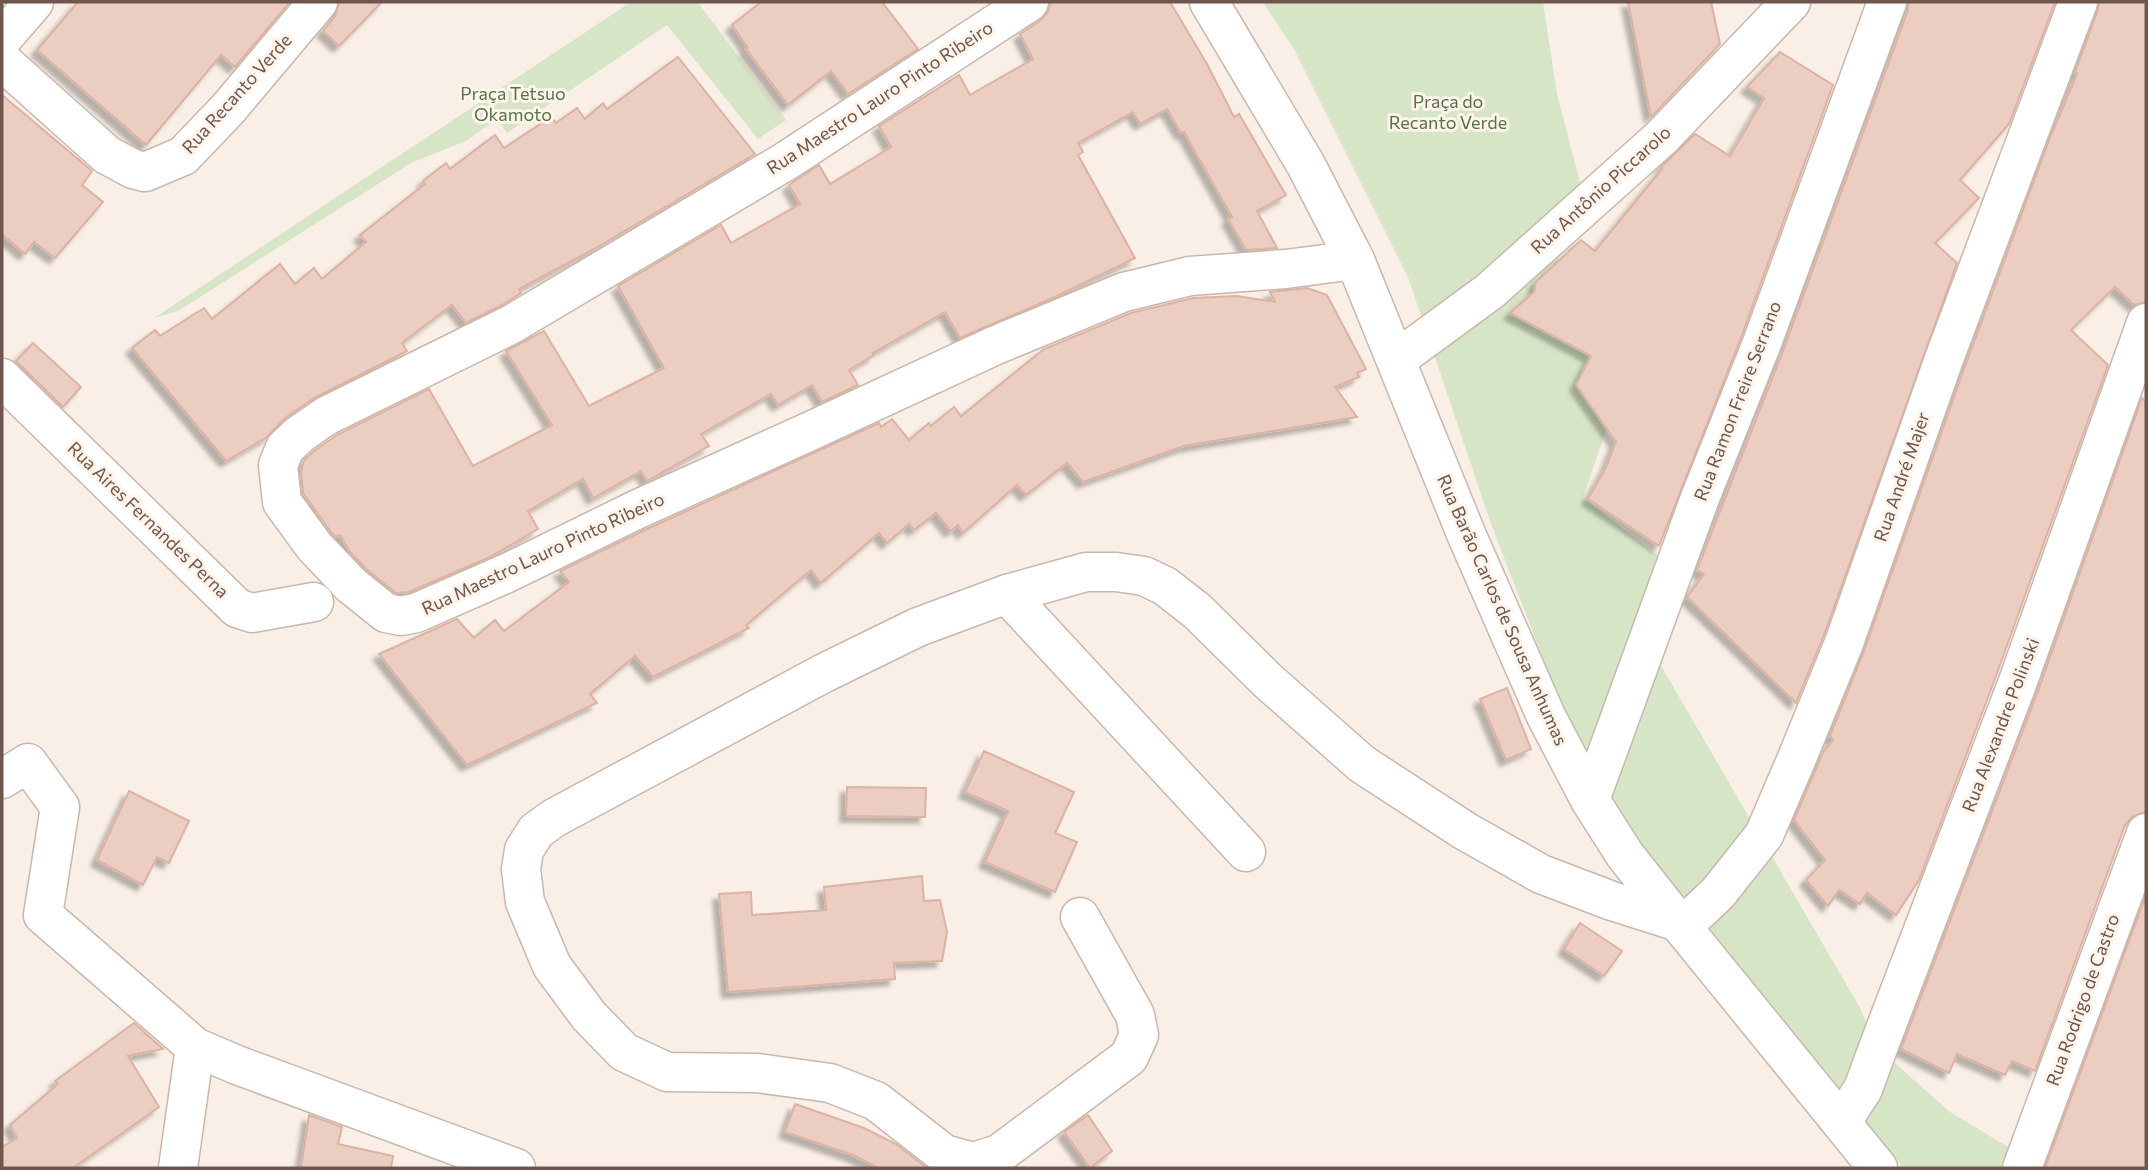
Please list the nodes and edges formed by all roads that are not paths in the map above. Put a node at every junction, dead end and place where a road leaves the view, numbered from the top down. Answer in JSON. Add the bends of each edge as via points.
{"nodes":[{"id":1,"x":34,"y":2,"type":"edge"},
{"id":2,"x":318,"y":2,"type":"edge"},
{"id":3,"x":1029,"y":2,"type":"edge"},
{"id":4,"x":1209,"y":2,"type":"edge"},
{"id":5,"x":1791,"y":2,"type":"edge"},
{"id":6,"x":1887,"y":2,"type":"edge"},
{"id":7,"x":2078,"y":2,"type":"edge"},
{"id":8,"x":2,"y":39,"type":"edge"},
{"id":9,"x":2,"y":61,"type":"edge"},
{"id":10,"x":1355,"y":260,"type":"junction"},
{"id":11,"x":2146,"y":323,"type":"edge"},
{"id":12,"x":1396,"y":360,"type":"junction"},
{"id":13,"x":2,"y":378,"type":"edge"},
{"id":14,"x":1007,"y":594,"type":"junction"},
{"id":15,"x":314,"y":602,"type":"dead end"},
{"id":16,"x":2,"y":779,"type":"edge"},
{"id":17,"x":1590,"y":800,"type":"junction"},
{"id":18,"x":2146,"y":833,"type":"edge"},
{"id":19,"x":1246,"y":852,"type":"dead end"},
{"id":20,"x":1080,"y":917,"type":"dead end"},
{"id":21,"x":1680,"y":925,"type":"junction"},
{"id":22,"x":195,"y":1047,"type":"junction"},
{"id":23,"x":1842,"y":1121,"type":"junction"},
{"id":24,"x":178,"y":1168,"type":"edge"},
{"id":25,"x":516,"y":1168,"type":"edge"},
{"id":26,"x":1878,"y":1168,"type":"edge"},
{"id":27,"x":2022,"y":1168,"type":"edge"}],
"edges":[{"from":1,"to":8,"type":"street"},
{"from":2,"to":9,"type":"street","name":"Rua Recanto Verde","via":[[183,156],[145,172],[107,155]]},
{"from":3,"to":10,"type":"street","name":"Rua Maestro Lauro Pinto Ribeiro","via":[[786,161],[536,310],[326,416],[285,448],[278,465],[282,502],[314,546],[351,585],[386,613],[415,613],[996,345],[1124,292],[1190,276]]},
{"from":4,"to":10,"type":"street","name":"Rua Barão Carlos de Sousa Anhumas","via":[[1306,165]]},
{"from":5,"to":12,"type":"street","name":"Rua Antônio Piccarolo","via":[[1662,137],[1490,291]]},
{"from":6,"to":17,"type":"street","name":"Rua Ramon Freire Serrano"},
{"from":7,"to":21,"type":"street","name":"Rua André Majer","via":[[1844,643],[1764,835],[1718,893]]},
{"from":10,"to":12,"type":"street","name":"Rua Barão Carlos de Sousa Anhumas"},
{"from":11,"to":23,"type":"street","name":"Rua Alexandre Polinski","via":[[1863,1089]]},
{"from":12,"to":17,"type":"street","name":"Rua Barão Carlos de Sousa Anhumas","via":[[1466,536],[1535,692]]},
{"from":13,"to":15,"type":"street","name":"Rua Aires Fernandes Perna","via":[[237,608],[252,613]]},
{"from":14,"to":19,"type":"street"},
{"from":14,"to":20,"type":"street","via":[[918,627],[824,673],[554,818],[536,831],[524,850],[525,902],[552,965],[589,1016],[624,1052],[667,1072],[757,1073],[830,1083],[876,1101],[944,1154],[973,1162],[999,1154],[1129,1057],[1139,1035],[1135,1015]]},
{"from":14,"to":21,"type":"street","via":[[1086,572],[1144,576],[1165,586],[1362,764],[1541,874]]},
{"from":16,"to":22,"type":"street","via":[[28,763],[60,807],[43,915]]},
{"from":17,"to":21,"type":"street","name":"Rua Barão Carlos de Sousa Anhumas","via":[[1625,855]]},
{"from":18,"to":27,"type":"street","name":"Rua Rodrigo de Castro"},
{"from":21,"to":23,"type":"street","name":"Rua Barão Carlos de Sousa Anhumas"},
{"from":22,"to":24,"type":"street"},
{"from":22,"to":25,"type":"street"},
{"from":23,"to":26,"type":"street","name":"Rua Barão Carlos de Sousa Anhumas"}]}
